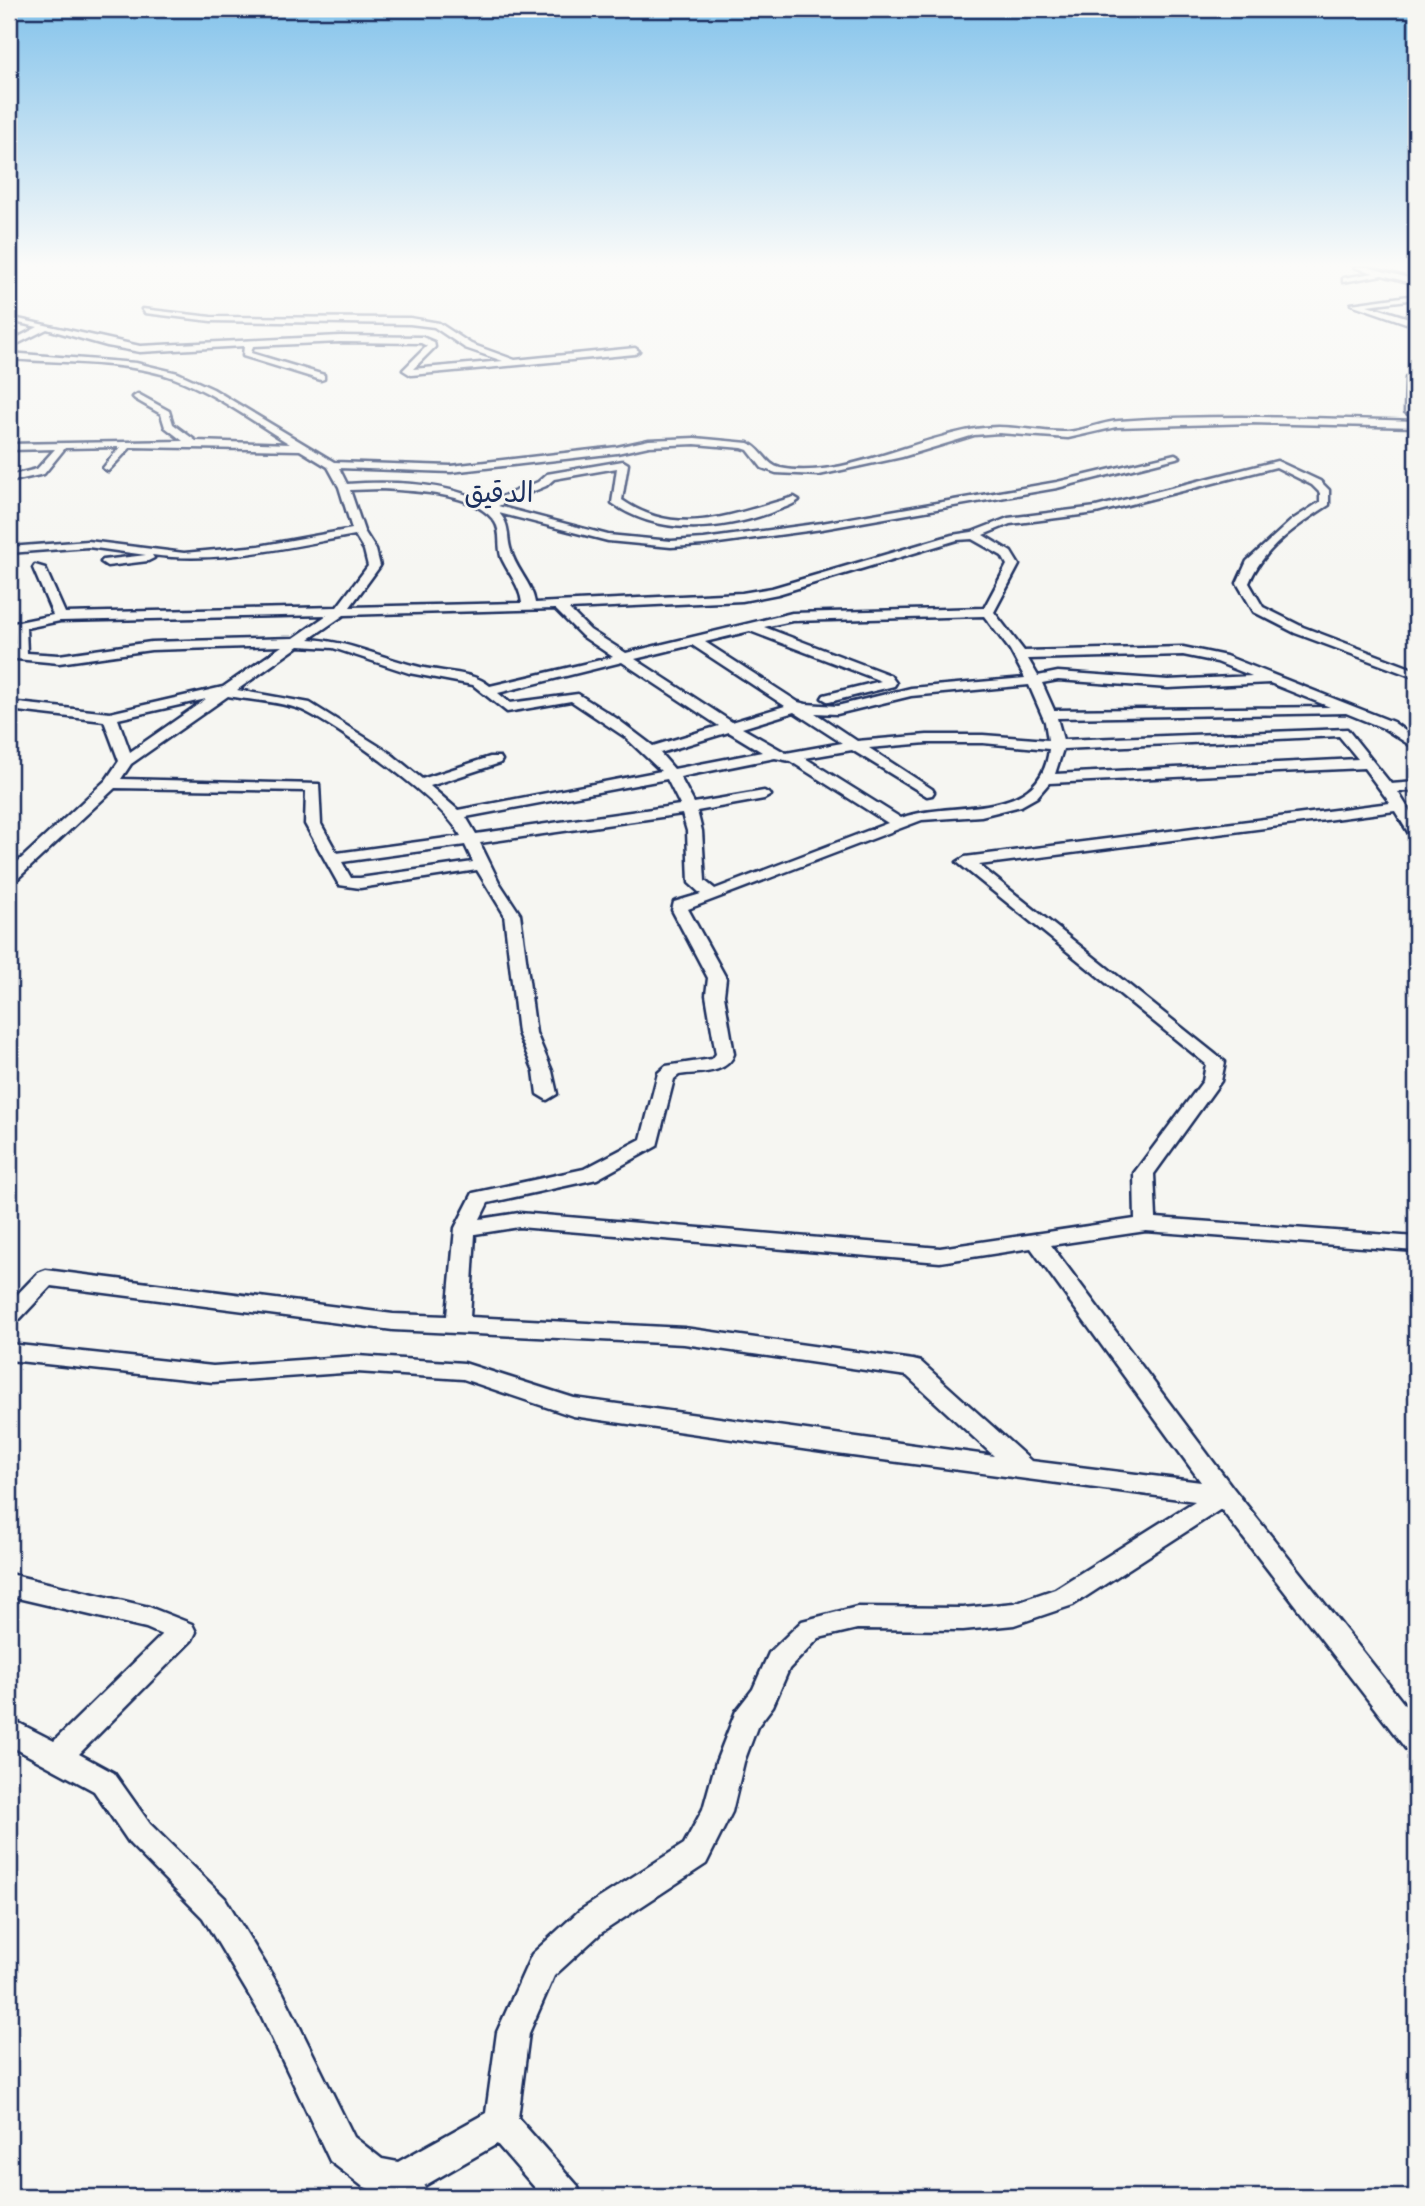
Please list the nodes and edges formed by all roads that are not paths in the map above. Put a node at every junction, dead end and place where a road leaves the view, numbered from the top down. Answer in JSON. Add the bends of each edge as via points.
{"nodes":[{"id":1,"x":153,"y":370,"type":"edge"},
{"id":2,"x":298,"y":370,"type":"edge"},
{"id":3,"x":408,"y":370,"type":"edge"},
{"id":4,"x":435,"y":370,"type":"edge"},
{"id":5,"x":321,"y":377,"type":"dead end"},
{"id":6,"x":1416,"y":378,"type":"edge"},
{"id":7,"x":138,"y":397,"type":"dead end"},
{"id":8,"x":1410,"y":412,"type":"dead end"},
{"id":9,"x":1416,"y":424,"type":"edge"},
{"id":10,"x":695,"y":441,"type":"junction"},
{"id":11,"x":192,"y":443,"type":"junction"},
{"id":12,"x":128,"y":444,"type":"junction"},
{"id":13,"x":62,"y":446,"type":"junction"},
{"id":14,"x":9,"y":447,"type":"edge"},
{"id":15,"x":302,"y":447,"type":"junction"},
{"id":16,"x":657,"y":453,"type":"dead end"},
{"id":17,"x":1175,"y":457,"type":"dead end"},
{"id":18,"x":332,"y":465,"type":"junction"},
{"id":19,"x":108,"y":468,"type":"dead end"},
{"id":20,"x":9,"y":479,"type":"edge"},
{"id":21,"x":344,"y":488,"type":"junction"},
{"id":22,"x":794,"y":500,"type":"dead end"},
{"id":23,"x":487,"y":507,"type":"junction"},
{"id":24,"x":358,"y":531,"type":"junction"},
{"id":25,"x":974,"y":535,"type":"junction"},
{"id":26,"x":9,"y":550,"type":"edge"},
{"id":27,"x":184,"y":556,"type":"junction"},
{"id":28,"x":107,"y":562,"type":"dead end"},
{"id":29,"x":38,"y":568,"type":"dead end"},
{"id":30,"x":558,"y":605,"type":"junction"},
{"id":31,"x":529,"y":607,"type":"junction"},
{"id":32,"x":341,"y":611,"type":"junction"},
{"id":33,"x":988,"y":612,"type":"junction"},
{"id":34,"x":60,"y":617,"type":"junction"},
{"id":35,"x":749,"y":626,"type":"junction"},
{"id":36,"x":14,"y":627,"type":"edge"},
{"id":37,"x":694,"y":641,"type":"junction"},
{"id":38,"x":295,"y":642,"type":"junction"},
{"id":39,"x":1020,"y":655,"type":"junction"},
{"id":40,"x":624,"y":657,"type":"junction"},
{"id":41,"x":1416,"y":674,"type":"edge"},
{"id":42,"x":1269,"y":679,"type":"junction"},
{"id":43,"x":1033,"y":681,"type":"junction"},
{"id":44,"x":223,"y":691,"type":"junction"},
{"id":45,"x":488,"y":691,"type":"junction"},
{"id":46,"x":9,"y":706,"type":"edge"},
{"id":47,"x":794,"y":708,"type":"junction"},
{"id":48,"x":1353,"y":711,"type":"junction"},
{"id":49,"x":1048,"y":714,"type":"junction"},
{"id":50,"x":110,"y":717,"type":"junction"},
{"id":51,"x":729,"y":726,"type":"junction"},
{"id":52,"x":1416,"y":744,"type":"edge"},
{"id":53,"x":855,"y":745,"type":"junction"},
{"id":54,"x":1056,"y":745,"type":"junction"},
{"id":55,"x":652,"y":751,"type":"junction"},
{"id":56,"x":775,"y":754,"type":"junction"},
{"id":57,"x":794,"y":757,"type":"junction"},
{"id":58,"x":495,"y":760,"type":"dead end"},
{"id":59,"x":126,"y":761,"type":"junction"},
{"id":60,"x":1368,"y":763,"type":"junction"},
{"id":61,"x":671,"y":774,"type":"junction"},
{"id":62,"x":1046,"y":779,"type":"junction"},
{"id":63,"x":111,"y":783,"type":"junction"},
{"id":64,"x":419,"y":785,"type":"junction"},
{"id":65,"x":1416,"y":786,"type":"edge"},
{"id":66,"x":1388,"y":789,"type":"junction"},
{"id":67,"x":927,"y":792,"type":"dead end"},
{"id":68,"x":764,"y":795,"type":"dead end"},
{"id":69,"x":1400,"y":806,"type":"junction"},
{"id":70,"x":690,"y":809,"type":"junction"},
{"id":71,"x":456,"y":815,"type":"junction"},
{"id":72,"x":900,"y":824,"type":"junction"},
{"id":73,"x":1416,"y":834,"type":"edge"},
{"id":74,"x":468,"y":838,"type":"junction"},
{"id":75,"x":331,"y":859,"type":"junction"},
{"id":76,"x":482,"y":865,"type":"junction"},
{"id":77,"x":9,"y":878,"type":"edge"},
{"id":78,"x":713,"y":895,"type":"junction"},
{"id":79,"x":547,"y":1094,"type":"dead end"},
{"id":80,"x":1146,"y":1224,"type":"junction"},
{"id":81,"x":465,"y":1227,"type":"junction"},
{"id":82,"x":1036,"y":1240,"type":"junction"},
{"id":83,"x":1416,"y":1244,"type":"edge"},
{"id":84,"x":9,"y":1316,"type":"edge"},
{"id":85,"x":458,"y":1324,"type":"junction"},
{"id":86,"x":9,"y":1352,"type":"edge"},
{"id":87,"x":1023,"y":1468,"type":"junction"},
{"id":88,"x":1224,"y":1495,"type":"junction"},
{"id":89,"x":9,"y":1585,"type":"edge"},
{"id":90,"x":9,"y":1731,"type":"edge"},
{"id":91,"x":1416,"y":1740,"type":"edge"},
{"id":92,"x":57,"y":1757,"type":"junction"},
{"id":93,"x":501,"y":2123,"type":"junction"},
{"id":94,"x":406,"y":2189,"type":"edge"},
{"id":95,"x":565,"y":2197,"type":"edge"}],
"edges":[{"from":1,"to":15,"type":"street","via":[[210,391]]},
{"from":2,"to":5,"type":"street"},
{"from":3,"to":4,"type":"street"},
{"from":6,"to":8,"type":"street","via":[[1411,378]]},
{"from":7,"to":11,"type":"street","via":[[166,414],[168,425]]},
{"from":9,"to":10,"type":"street","via":[[1252,420],[1126,424],[1068,435],[973,432],[819,472],[780,471],[766,466],[744,445]]},
{"from":10,"to":16,"type":"street"},
{"from":10,"to":18,"type":"street","via":[[467,468]]},
{"from":11,"to":12,"type":"street"},
{"from":11,"to":15,"type":"street"},
{"from":12,"to":13,"type":"street"},
{"from":12,"to":19,"type":"street"},
{"from":13,"to":14,"type":"street"},
{"from":13,"to":20,"type":"street","via":[[49,468],[34,477]]},
{"from":15,"to":18,"type":"street"},
{"from":17,"to":23,"type":"street","via":[[1057,485],[704,542],[608,538]]},
{"from":18,"to":21,"type":"street"},
{"from":21,"to":23,"type":"street","via":[[408,487]]},
{"from":21,"to":24,"type":"street"},
{"from":22,"to":23,"type":"street","via":[[746,517],[684,523],[650,519],[626,510],[616,500],[628,462],[551,476]]},
{"from":23,"to":31,"type":"street","via":[[500,519],[504,549],[526,586]]},
{"from":24,"to":27,"type":"street","via":[[259,549]]},
{"from":24,"to":32,"type":"street","via":[[374,566]]},
{"from":25,"to":30,"type":"street","via":[[757,595]]},
{"from":25,"to":33,"type":"street","via":[[1007,554],[1013,565]]},
{"from":25,"to":41,"type":"street","via":[[1008,521],[1096,510],[1277,464],[1316,483],[1325,492],[1325,503],[1296,522],[1251,563],[1243,583],[1258,609],[1299,630]]},
{"from":26,"to":27,"type":"street","via":[[88,544]]},
{"from":27,"to":28,"type":"street"},
{"from":29,"to":34,"type":"street"},
{"from":30,"to":31,"type":"street"},
{"from":30,"to":40,"type":"street","via":[[586,633]]},
{"from":31,"to":32,"type":"street"},
{"from":32,"to":34,"type":"street"},
{"from":32,"to":38,"type":"street"},
{"from":33,"to":35,"type":"street","via":[[816,615]]},
{"from":33,"to":39,"type":"street"},
{"from":34,"to":36,"type":"street"},
{"from":35,"to":37,"type":"street"},
{"from":35,"to":47,"type":"street","via":[[889,683]]},
{"from":36,"to":38,"type":"street","via":[[21,656],[59,659],[151,646]]},
{"from":37,"to":40,"type":"street"},
{"from":37,"to":47,"type":"street"},
{"from":38,"to":44,"type":"street"},
{"from":38,"to":45,"type":"street","via":[[334,645],[414,670],[477,682]]},
{"from":39,"to":42,"type":"street","via":[[1183,651],[1221,659]]},
{"from":39,"to":43,"type":"street"},
{"from":40,"to":45,"type":"street"},
{"from":40,"to":51,"type":"street"},
{"from":42,"to":43,"type":"street","via":[[1168,684],[1058,676]]},
{"from":42,"to":48,"type":"street"},
{"from":43,"to":47,"type":"street","via":[[911,692],[837,710]]},
{"from":43,"to":49,"type":"street"},
{"from":44,"to":50,"type":"street"},
{"from":44,"to":59,"type":"street"},
{"from":44,"to":64,"type":"street","via":[[305,706],[385,756]]},
{"from":45,"to":55,"type":"street","via":[[507,708],[573,697]]},
{"from":46,"to":50,"type":"street"},
{"from":47,"to":51,"type":"street"},
{"from":47,"to":53,"type":"street"},
{"from":48,"to":49,"type":"street"},
{"from":48,"to":52,"type":"street","via":[[1388,725]]},
{"from":49,"to":54,"type":"street"},
{"from":50,"to":59,"type":"street"},
{"from":51,"to":55,"type":"street"},
{"from":51,"to":56,"type":"street"},
{"from":53,"to":54,"type":"street","via":[[950,739]]},
{"from":53,"to":57,"type":"street"},
{"from":53,"to":67,"type":"street"},
{"from":54,"to":60,"type":"street","via":[[1332,731],[1347,735]]},
{"from":54,"to":62,"type":"street"},
{"from":55,"to":61,"type":"street"},
{"from":56,"to":57,"type":"street"},
{"from":56,"to":61,"type":"street"},
{"from":57,"to":72,"type":"street"},
{"from":58,"to":64,"type":"street"},
{"from":59,"to":63,"type":"street"},
{"from":60,"to":62,"type":"street"},
{"from":60,"to":66,"type":"street"},
{"from":61,"to":70,"type":"street"},
{"from":61,"to":71,"type":"street"},
{"from":62,"to":72,"type":"street","via":[[1014,804],[961,815],[920,816]]},
{"from":63,"to":75,"type":"street","via":[[314,787],[313,824]]},
{"from":63,"to":77,"type":"street"},
{"from":64,"to":71,"type":"street"},
{"from":65,"to":66,"type":"street"},
{"from":66,"to":69,"type":"street"},
{"from":68,"to":70,"type":"street"},
{"from":69,"to":73,"type":"street"},
{"from":69,"to":80,"type":"street","via":[[965,862],[1216,1062],[1212,1081],[1144,1173]]},
{"from":70,"to":74,"type":"street"},
{"from":70,"to":78,"type":"street","via":[[697,845],[697,883]]},
{"from":71,"to":74,"type":"street"},
{"from":72,"to":78,"type":"street"},
{"from":74,"to":75,"type":"street"},
{"from":74,"to":76,"type":"street"},
{"from":75,"to":76,"type":"street","via":[[345,882],[360,883]]},
{"from":76,"to":79,"type":"street","via":[[512,914],[527,1033]]},
{"from":78,"to":81,"type":"street","via":[[680,905],[680,910],[716,978],[723,1060],[673,1070],[665,1077],[650,1142],[590,1174],[480,1198]]},
{"from":80,"to":82,"type":"street"},
{"from":80,"to":83,"type":"street"},
{"from":81,"to":82,"type":"street","via":[[519,1220],[940,1255]]},
{"from":81,"to":85,"type":"street"},
{"from":82,"to":88,"type":"street"},
{"from":84,"to":85,"type":"street","via":[[46,1278],[393,1322]]},
{"from":85,"to":87,"type":"street","via":[[684,1336],[913,1368]]},
{"from":86,"to":87,"type":"street","via":[[213,1374],[357,1364],[464,1371],[573,1407]]},
{"from":87,"to":88,"type":"street"},
{"from":88,"to":91,"type":"street"},
{"from":88,"to":93,"type":"street","via":[[1063,1597],[1014,1614],[963,1619],[857,1618],[811,1629],[779,1661],[763,1697],[746,1720],[717,1812],[695,1854],[590,1922],[543,1965],[513,2032]]},
{"from":89,"to":92,"type":"street","via":[[149,1618],[183,1632]]},
{"from":90,"to":92,"type":"street"},
{"from":92,"to":94,"type":"street","via":[[104,1782],[140,1834],[214,1908],[272,2004],[342,2149],[374,2174]]},
{"from":93,"to":94,"type":"street"},
{"from":93,"to":95,"type":"street"}]}
